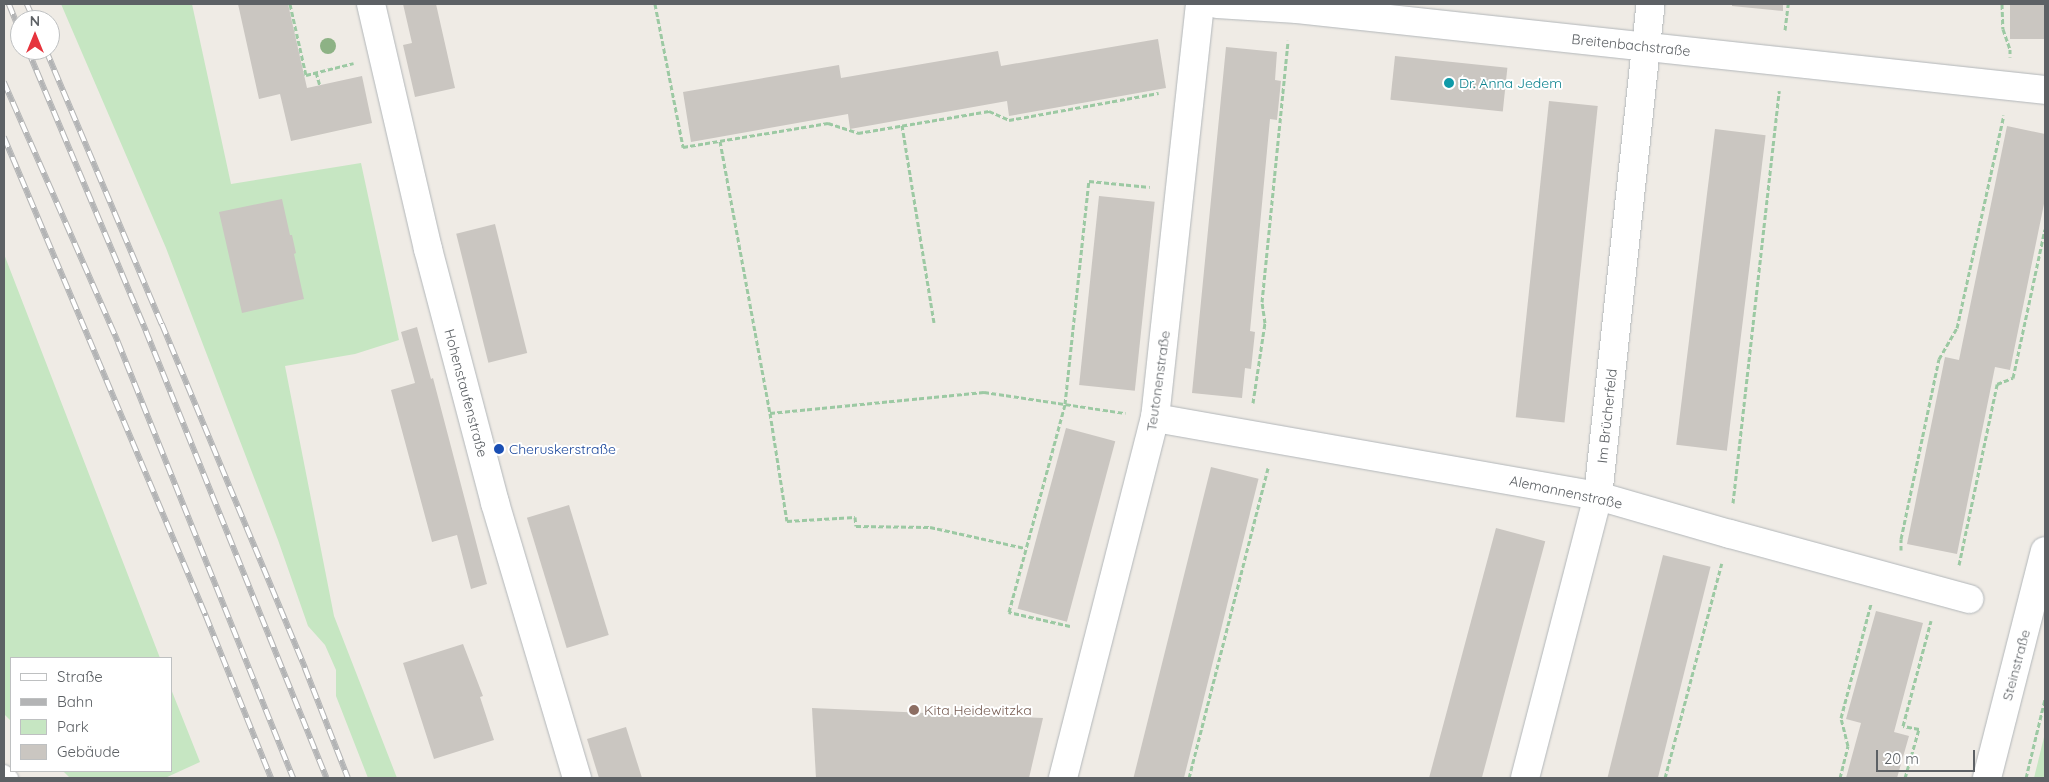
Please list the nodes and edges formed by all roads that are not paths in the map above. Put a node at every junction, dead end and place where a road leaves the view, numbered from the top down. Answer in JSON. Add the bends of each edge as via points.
{"nodes":[{"id":1,"x":371,"y":4,"type":"edge"},
{"id":2,"x":1200,"y":4,"type":"edge"},
{"id":3,"x":1217,"y":4,"type":"edge"},
{"id":4,"x":1651,"y":4,"type":"edge"},
{"id":5,"x":1647,"y":46,"type":"junction"},
{"id":6,"x":2045,"y":90,"type":"edge"},
{"id":7,"x":1155,"y":418,"type":"junction"},
{"id":8,"x":1598,"y":496,"type":"junction"},
{"id":9,"x":2045,"y":551,"type":"edge"},
{"id":10,"x":1954,"y":595,"type":"road end"},
{"id":11,"x":4,"y":773,"type":"edge"},
{"id":12,"x":10,"y":778,"type":"edge"},
{"id":13,"x":577,"y":778,"type":"edge"},
{"id":14,"x":1063,"y":778,"type":"edge"},
{"id":15,"x":1525,"y":778,"type":"edge"},
{"id":16,"x":1987,"y":778,"type":"edge"}],
"edges":[{"from":1,"to":13,"type":"street","name":"Hohenstaufenstraße","via":[[428,249],[495,503]]},
{"from":2,"to":7,"type":"street","name":"Teutonenstraße"},
{"from":3,"to":5,"type":"street","name":"Breitenbachstraße"},
{"from":4,"to":5,"type":"street","name":"Im Brücherfeld"},
{"from":5,"to":6,"type":"street","name":"Breitenbachstraße"},
{"from":5,"to":8,"type":"street","name":"Im Brücherfeld"},
{"from":7,"to":8,"type":"street","name":"Alemannenstraße"},
{"from":7,"to":14,"type":"street","name":"Teutonenstraße"},
{"from":8,"to":10,"type":"street","name":"Alemannenstraße"},
{"from":8,"to":15,"type":"street","name":"Im Brücherfeld"},
{"from":9,"to":16,"type":"street","name":"Steinstraße"},
{"from":11,"to":12,"type":"lane"}]}
